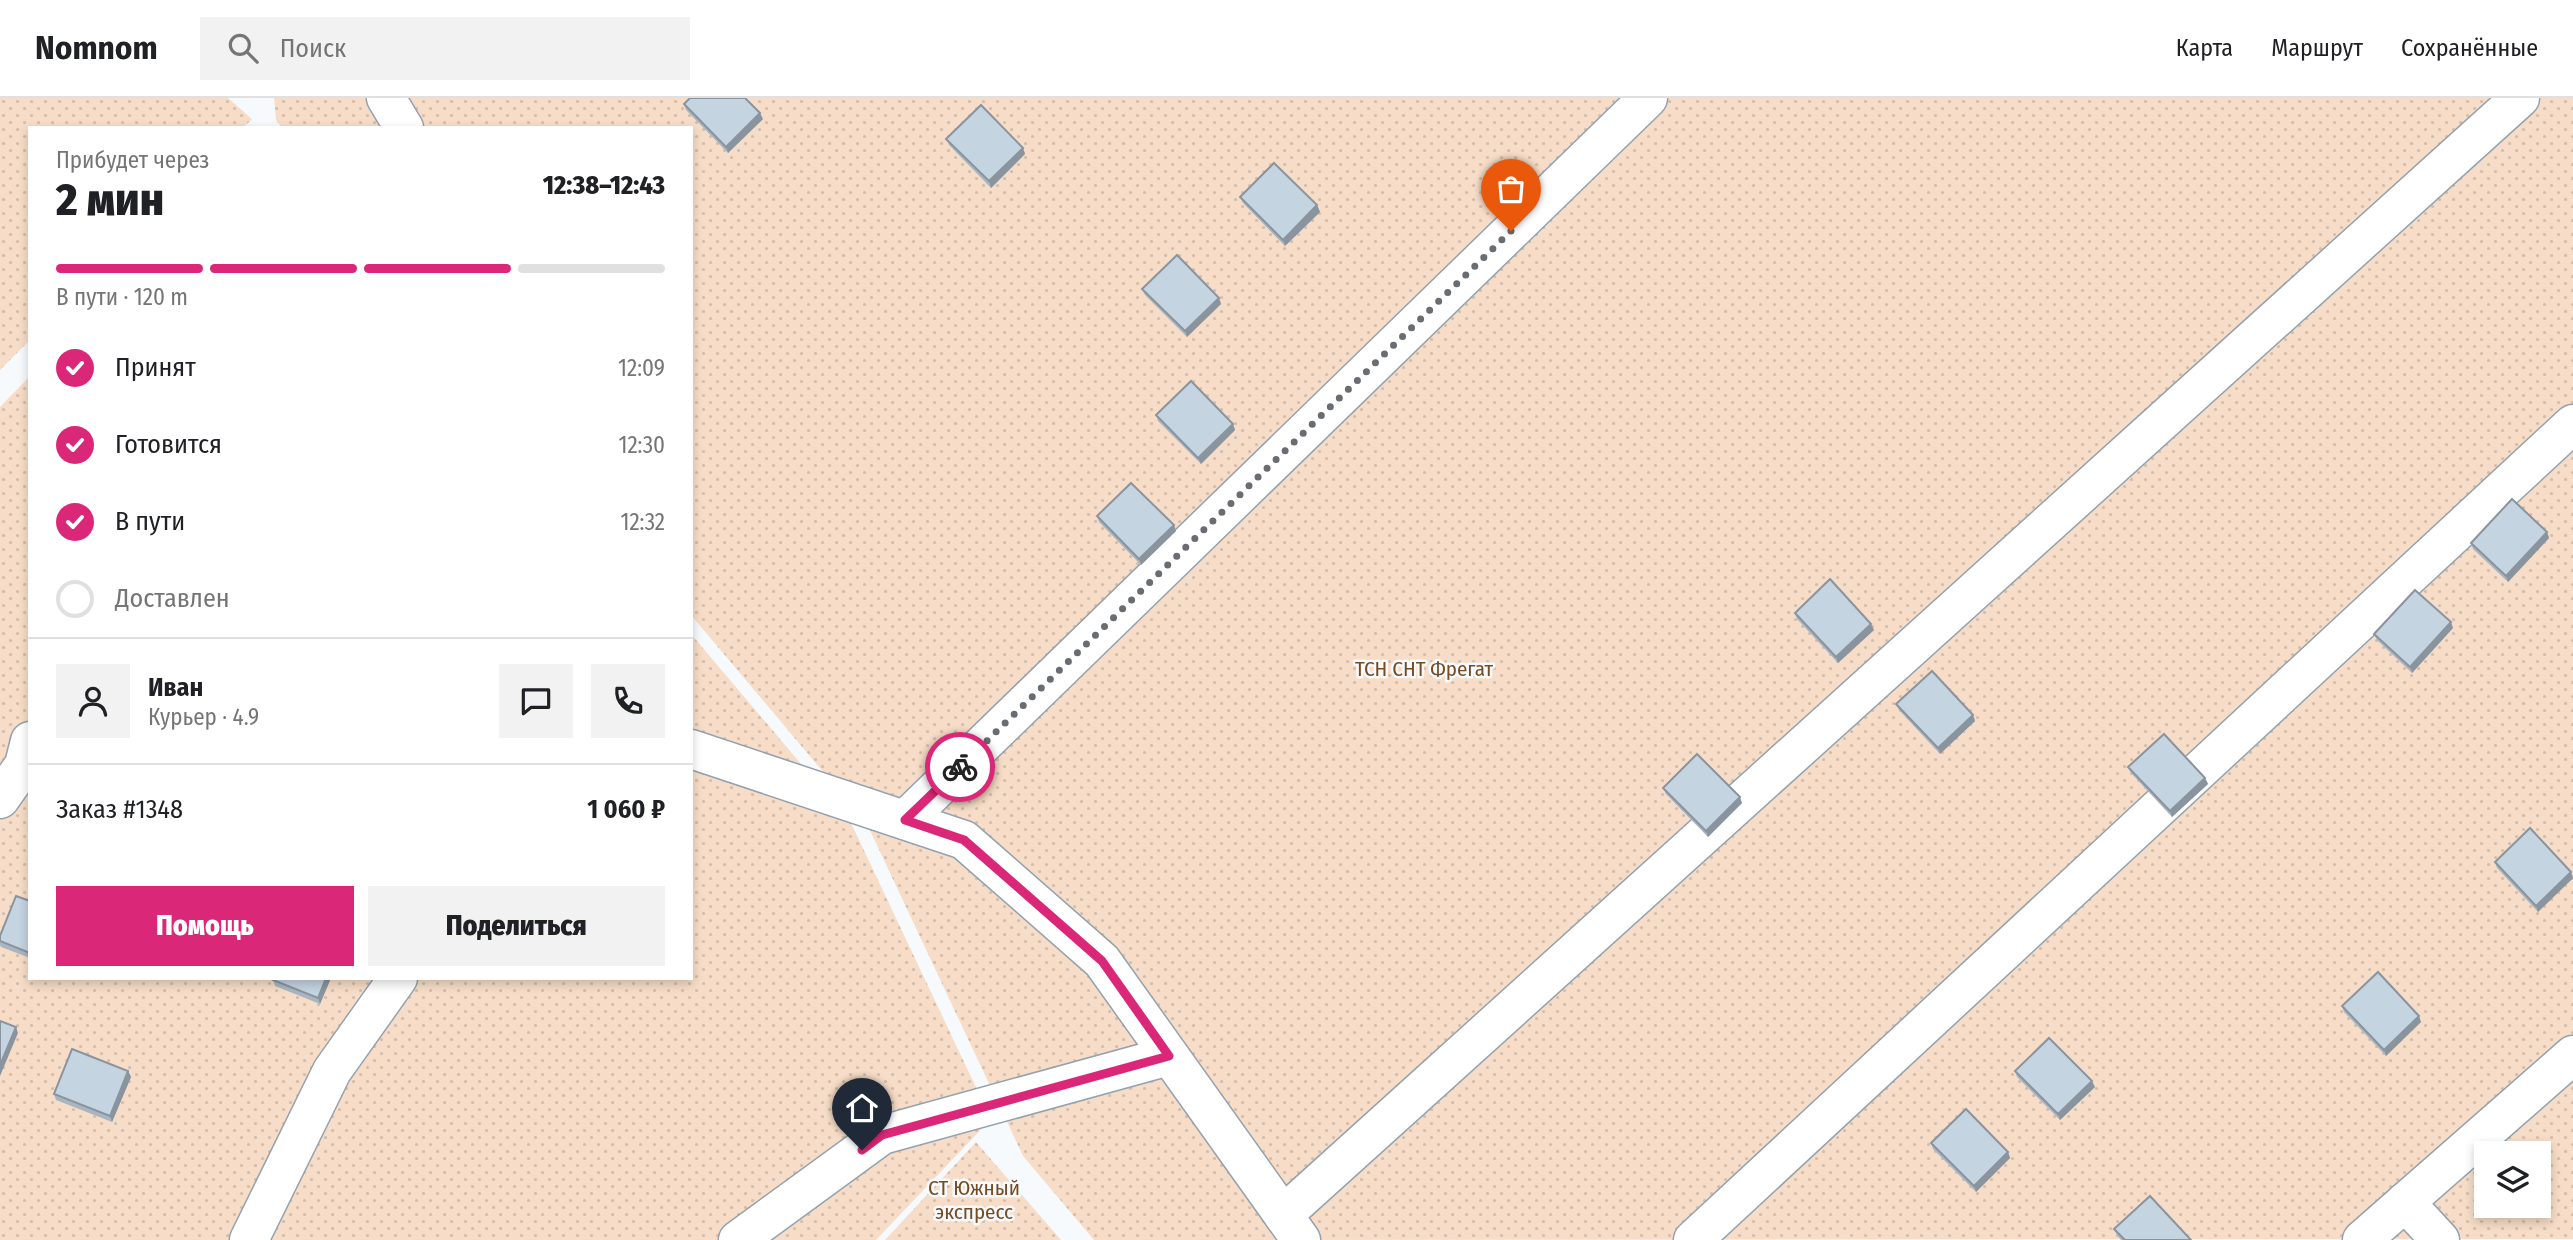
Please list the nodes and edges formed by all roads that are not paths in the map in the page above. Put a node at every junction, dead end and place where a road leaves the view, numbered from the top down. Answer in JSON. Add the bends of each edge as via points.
{"nodes":[{"id":1,"x":386,"y":98,"type":"edge"},
{"id":2,"x":1648,"y":98,"type":"edge"},
{"id":3,"x":2520,"y":98,"type":"edge"},
{"id":4,"x":403,"y":126,"type":"edge"},
{"id":5,"x":2573,"y":424,"type":"edge"},
{"id":6,"x":28,"y":749,"type":"edge"},
{"id":7,"x":693,"y":751,"type":"edge"},
{"id":8,"x":0,"y":799,"type":"edge"},
{"id":9,"x":905,"y":820,"type":"junction"},
{"id":10,"x":397,"y":980,"type":"edge"},
{"id":11,"x":2573,"y":1055,"type":"edge"},
{"id":12,"x":1169,"y":1056,"type":"junction"},
{"id":13,"x":2405,"y":1202,"type":"junction"},
{"id":14,"x":1292,"y":1227,"type":"edge"},
{"id":15,"x":249,"y":1240,"type":"edge"},
{"id":16,"x":738,"y":1240,"type":"edge"},
{"id":17,"x":1693,"y":1240,"type":"edge"},
{"id":18,"x":2362,"y":1240,"type":"edge"},
{"id":19,"x":2440,"y":1240,"type":"edge"}],
"edges":[{"from":1,"to":4,"type":"street"},
{"from":2,"to":9,"type":"street"},
{"from":3,"to":14,"type":"street"},
{"from":5,"to":17,"type":"street"},
{"from":6,"to":8,"type":"street","via":[[24,765]]},
{"from":7,"to":9,"type":"street"},
{"from":9,"to":12,"type":"street","via":[[964,840],[1102,961]]},
{"from":10,"to":15,"type":"street","via":[[332,1071]]},
{"from":11,"to":13,"type":"street"},
{"from":12,"to":14,"type":"street"},
{"from":12,"to":16,"type":"street","via":[[882,1135]]},
{"from":13,"to":18,"type":"street"},
{"from":13,"to":19,"type":"street"}]}
